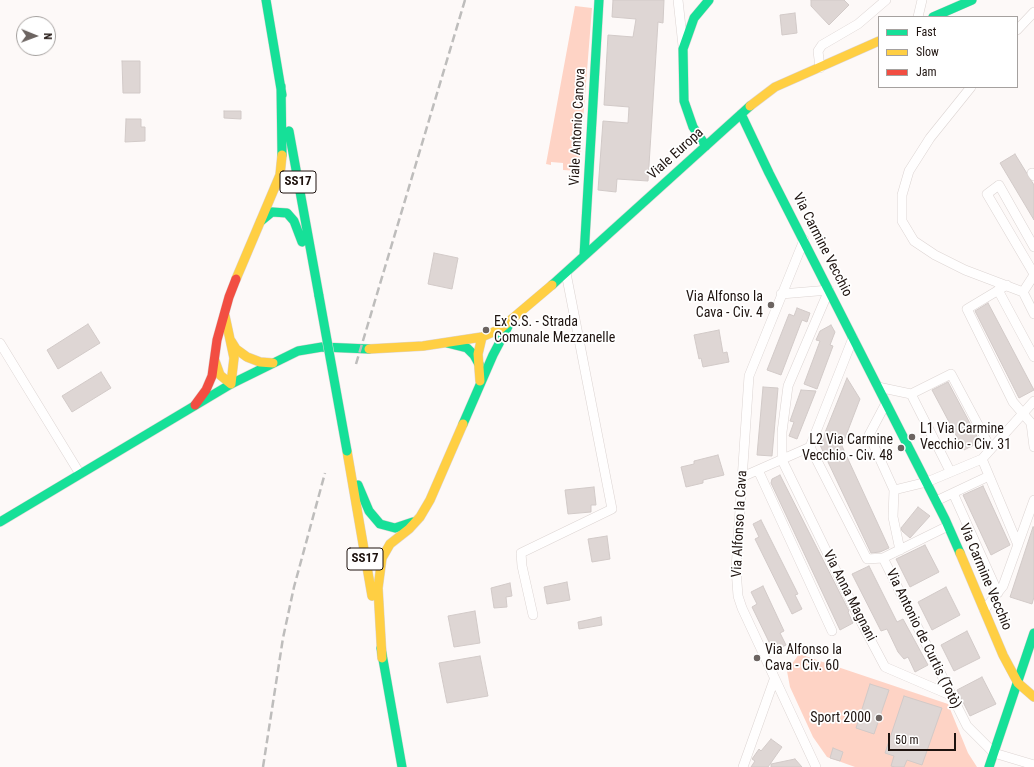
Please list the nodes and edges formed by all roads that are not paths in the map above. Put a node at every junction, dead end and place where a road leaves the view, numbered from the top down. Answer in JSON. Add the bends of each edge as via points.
{"nodes":[{"id":1,"x":266,"y":0,"type":"edge"},
{"id":2,"x":599,"y":0,"type":"edge"},
{"id":3,"x":678,"y":0,"type":"edge"},
{"id":4,"x":709,"y":0,"type":"edge"},
{"id":5,"x":886,"y":0,"type":"edge"},
{"id":6,"x":922,"y":0,"type":"edge"},
{"id":7,"x":972,"y":0,"type":"edge"},
{"id":8,"x":1034,"y":12,"type":"edge"},
{"id":9,"x":918,"y":16,"type":"edge"},
{"id":10,"x":935,"y":16,"type":"edge"},
{"id":11,"x":1018,"y":29,"type":"edge"},
{"id":12,"x":878,"y":41,"type":"edge"},
{"id":13,"x":683,"y":49,"type":"junction"},
{"id":14,"x":820,"y":68,"type":"junction"},
{"id":15,"x":281,"y":86,"type":"junction"},
{"id":16,"x":970,"y":88,"type":"edge"},
{"id":17,"x":741,"y":114,"type":"junction"},
{"id":18,"x":706,"y":146,"type":"junction"},
{"id":19,"x":259,"y":225,"type":"junction"},
{"id":20,"x":804,"y":240,"type":"junction"},
{"id":21,"x":1034,"y":247,"type":"edge"},
{"id":22,"x":584,"y":256,"type":"junction"},
{"id":23,"x":566,"y":273,"type":"junction"},
{"id":24,"x":1034,"y":275,"type":"edge"},
{"id":25,"x":315,"y":278,"type":"junction"},
{"id":26,"x":1007,"y":285,"type":"junction"},
{"id":27,"x":829,"y":290,"type":"junction"},
{"id":28,"x":998,"y":290,"type":"junction"},
{"id":29,"x":1023,"y":292,"type":"junction"},
{"id":30,"x":782,"y":294,"type":"junction"},
{"id":31,"x":225,"y":312,"type":"junction"},
{"id":32,"x":1034,"y":314,"type":"edge"},
{"id":33,"x":512,"y":319,"type":"junction"},
{"id":34,"x":482,"y":337,"type":"junction"},
{"id":35,"x":230,"y":338,"type":"junction"},
{"id":36,"x":853,"y":338,"type":"junction"},
{"id":37,"x":0,"y":343,"type":"edge"},
{"id":38,"x":447,"y":343,"type":"junction"},
{"id":39,"x":1034,"y":357,"type":"edge"},
{"id":40,"x":215,"y":361,"type":"junction"},
{"id":41,"x":273,"y":363,"type":"junction"},
{"id":42,"x":489,"y":363,"type":"junction"},
{"id":43,"x":479,"y":365,"type":"junction"},
{"id":44,"x":231,"y":384,"type":"junction"},
{"id":45,"x":479,"y":386,"type":"junction"},
{"id":46,"x":878,"y":387,"type":"junction"},
{"id":47,"x":911,"y":394,"type":"junction"},
{"id":48,"x":1034,"y":401,"type":"edge"},
{"id":49,"x":886,"y":403,"type":"junction"},
{"id":50,"x":195,"y":405,"type":"junction"},
{"id":51,"x":1022,"y":414,"type":"junction"},
{"id":52,"x":1034,"y":446,"type":"edge"},
{"id":53,"x":810,"y":447,"type":"junction"},
{"id":54,"x":991,"y":449,"type":"junction"},
{"id":55,"x":982,"y":459,"type":"junction"},
{"id":56,"x":782,"y":460,"type":"junction"},
{"id":57,"x":348,"y":461,"type":"junction"},
{"id":58,"x":758,"y":470,"type":"junction"},
{"id":59,"x":950,"y":471,"type":"junction"},
{"id":60,"x":80,"y":474,"type":"junction"},
{"id":61,"x":989,"y":476,"type":"junction"},
{"id":62,"x":742,"y":477,"type":"junction"},
{"id":63,"x":927,"y":482,"type":"junction"},
{"id":64,"x":894,"y":490,"type":"junction"},
{"id":65,"x":953,"y":493,"type":"junction"},
{"id":66,"x":1034,"y":500,"type":"edge"},
{"id":67,"x":936,"y":501,"type":"junction"},
{"id":68,"x":0,"y":522,"type":"edge"},
{"id":69,"x":415,"y":522,"type":"junction"},
{"id":70,"x":948,"y":526,"type":"junction"},
{"id":71,"x":1018,"y":545,"type":"junction"},
{"id":72,"x":900,"y":550,"type":"junction"},
{"id":73,"x":883,"y":558,"type":"junction"},
{"id":74,"x":998,"y":593,"type":"junction"},
{"id":75,"x":984,"y":610,"type":"junction"},
{"id":76,"x":533,"y":615,"type":"dead end"},
{"id":77,"x":832,"y":631,"type":"dead end"},
{"id":78,"x":1034,"y":633,"type":"edge"},
{"id":79,"x":382,"y":658,"type":"junction"},
{"id":80,"x":774,"y":680,"type":"junction"},
{"id":81,"x":1018,"y":683,"type":"junction"},
{"id":82,"x":950,"y":695,"type":"junction"},
{"id":83,"x":1034,"y":697,"type":"edge"},
{"id":84,"x":994,"y":753,"type":"junction"},
{"id":85,"x":1034,"y":765,"type":"edge"},
{"id":86,"x":402,"y":767,"type":"edge"},
{"id":87,"x":743,"y":767,"type":"edge"},
{"id":88,"x":816,"y":767,"type":"edge"},
{"id":89,"x":989,"y":767,"type":"edge"}],
"edges":[{"from":1,"to":15,"type":"street","number":"SS17"},
{"from":2,"to":22,"type":"street","name":"Viale Antonio Canova"},
{"from":3,"to":13,"type":"street"},
{"from":4,"to":13,"type":"street","via":[[694,18]]},
{"from":5,"to":14,"type":"street","via":[[858,24],[822,44],[818,51]]},
{"from":6,"to":9,"type":"street"},
{"from":7,"to":10,"type":"street"},
{"from":8,"to":11,"type":"street"},
{"from":12,"to":14,"type":"street","name":"Viale Europa"},
{"from":13,"to":18,"type":"street","via":[[684,101],[693,127]]},
{"from":14,"to":17,"type":"street","name":"Viale Europa","via":[[775,87]]},
{"from":15,"to":19,"type":"street","via":[[281,169],[277,186]]},
{"from":15,"to":25,"type":"street","number":"SS17"},
{"from":16,"to":26,"type":"street","via":[[930,138],[909,171],[902,195],[902,221],[914,241],[935,255],[965,270]]},
{"from":17,"to":18,"type":"street","name":"Viale Europa"},
{"from":17,"to":20,"type":"street","name":"Via Carmine Vecchio"},
{"from":18,"to":22,"type":"street","name":"Viale Europa"},
{"from":19,"to":25,"type":"street","via":[[272,212],[284,211],[291,216]]},
{"from":19,"to":31,"type":"street","via":[[234,282]]},
{"from":20,"to":27,"type":"street","name":"Via Carmine Vecchio"},
{"from":20,"to":30,"type":"street","name":"Via Alfonso la Cava"},
{"from":21,"to":24,"type":"street","via":[[999,185],[987,194]]},
{"from":22,"to":23,"type":"street","name":"Viale Europa"},
{"from":23,"to":33,"type":"street","name":"Viale Europa"},
{"from":23,"to":76,"type":"street","via":[[612,509],[521,553]]},
{"from":24,"to":29,"type":"street"},
{"from":25,"to":57,"type":"street","number":"SS17","bridge":true},
{"from":26,"to":28,"type":"street"},
{"from":26,"to":29,"type":"street"},
{"from":27,"to":30,"type":"street"},
{"from":27,"to":36,"type":"street","name":"Via Carmine Vecchio"},
{"from":27,"to":56,"type":"street","via":[[788,386],[782,432]]},
{"from":28,"to":39,"type":"street"},
{"from":28,"to":51,"type":"street","via":[[966,308],[1013,402]]},
{"from":29,"to":32,"type":"street"},
{"from":30,"to":62,"type":"street","name":"Via Alfonso la Cava","via":[[749,376]]},
{"from":31,"to":35,"type":"street"},
{"from":31,"to":40,"type":"street","via":[[217,340]]},
{"from":33,"to":34,"type":"street","name":"Viale Europa","via":[[500,329]]},
{"from":33,"to":42,"type":"street"},
{"from":34,"to":38,"type":"street","name":"Viale Europa"},
{"from":34,"to":42,"type":"street","via":[[488,348]]},
{"from":34,"to":43,"type":"street"},
{"from":35,"to":41,"type":"street","via":[[236,349],[247,357]]},
{"from":35,"to":44,"type":"street","via":[[234,365]]},
{"from":36,"to":46,"type":"street","name":"Via Carmine Vecchio"},
{"from":36,"to":53,"type":"street"},
{"from":37,"to":60,"type":"street"},
{"from":38,"to":41,"type":"street","via":[[381,349],[313,348],[298,351]]},
{"from":38,"to":43,"type":"street","via":[[467,348]]},
{"from":40,"to":44,"type":"street","via":[[220,375]]},
{"from":40,"to":50,"type":"street","via":[[208,387]]},
{"from":41,"to":44,"type":"street"},
{"from":42,"to":45,"type":"street"},
{"from":43,"to":45,"type":"street"},
{"from":44,"to":50,"type":"street"},
{"from":45,"to":69,"type":"street","via":[[430,500]]},
{"from":46,"to":47,"type":"street"},
{"from":46,"to":49,"type":"street","name":"Via Carmine Vecchio"},
{"from":47,"to":54,"type":"street","via":[[951,374]]},
{"from":47,"to":59,"type":"street"},
{"from":48,"to":51,"type":"street"},
{"from":49,"to":63,"type":"street","name":"Via Carmine Vecchio"},
{"from":49,"to":64,"type":"street","via":[[869,435]]},
{"from":50,"to":60,"type":"street"},
{"from":51,"to":52,"type":"street","via":[[1031,423]]},
{"from":51,"to":54,"type":"street"},
{"from":53,"to":56,"type":"street"},
{"from":53,"to":73,"type":"street","name":"Via Antonio de Curtis (Totò)","via":[[867,559]]},
{"from":54,"to":55,"type":"street"},
{"from":55,"to":59,"type":"street"},
{"from":55,"to":61,"type":"street"},
{"from":56,"to":58,"type":"street"},
{"from":56,"to":82,"type":"street","name":"Via Anna Magnani","via":[[885,667]]},
{"from":57,"to":69,"type":"street","via":[[367,506],[376,520],[384,526],[391,527]]},
{"from":57,"to":79,"type":"street","number":"SS17"},
{"from":58,"to":62,"type":"street"},
{"from":58,"to":77,"type":"street","name":"Via Alfonso la Cava"},
{"from":59,"to":63,"type":"street"},
{"from":60,"to":68,"type":"street"},
{"from":61,"to":65,"type":"street"},
{"from":61,"to":71,"type":"street"},
{"from":62,"to":80,"type":"street","name":"Via Alfonso la Cava","via":[[736,569],[738,596]]},
{"from":63,"to":64,"type":"street"},
{"from":63,"to":67,"type":"street","name":"Via Carmine Vecchio"},
{"from":64,"to":72,"type":"street","via":[[893,517]]},
{"from":65,"to":67,"type":"street"},
{"from":65,"to":74,"type":"street","name":"Via Carmine Vecchio"},
{"from":66,"to":71,"type":"street"},
{"from":67,"to":70,"type":"street","name":"Via Carmine Vecchio"},
{"from":69,"to":79,"type":"street","via":[[390,544],[380,561],[378,588]]},
{"from":70,"to":72,"type":"street"},
{"from":70,"to":75,"type":"street","name":"Via Carmine Vecchio"},
{"from":71,"to":74,"type":"street"},
{"from":72,"to":73,"type":"street"},
{"from":73,"to":82,"type":"street","name":"Via Antonio de Curtis (Totò)"},
{"from":74,"to":75,"type":"street"},
{"from":75,"to":81,"type":"street","name":"Via Carmine Vecchio"},
{"from":78,"to":81,"type":"street"},
{"from":79,"to":86,"type":"street","number":"SS17"},
{"from":80,"to":87,"type":"street"},
{"from":80,"to":88,"type":"street","name":"Via Alfonso la Cava"},
{"from":81,"to":83,"type":"street"},
{"from":81,"to":84,"type":"street"},
{"from":82,"to":84,"type":"street","name":"Via Antonio de Curtis (Totò)","via":[[967,726]]},
{"from":84,"to":85,"type":"street"},
{"from":84,"to":89,"type":"street"}]}
